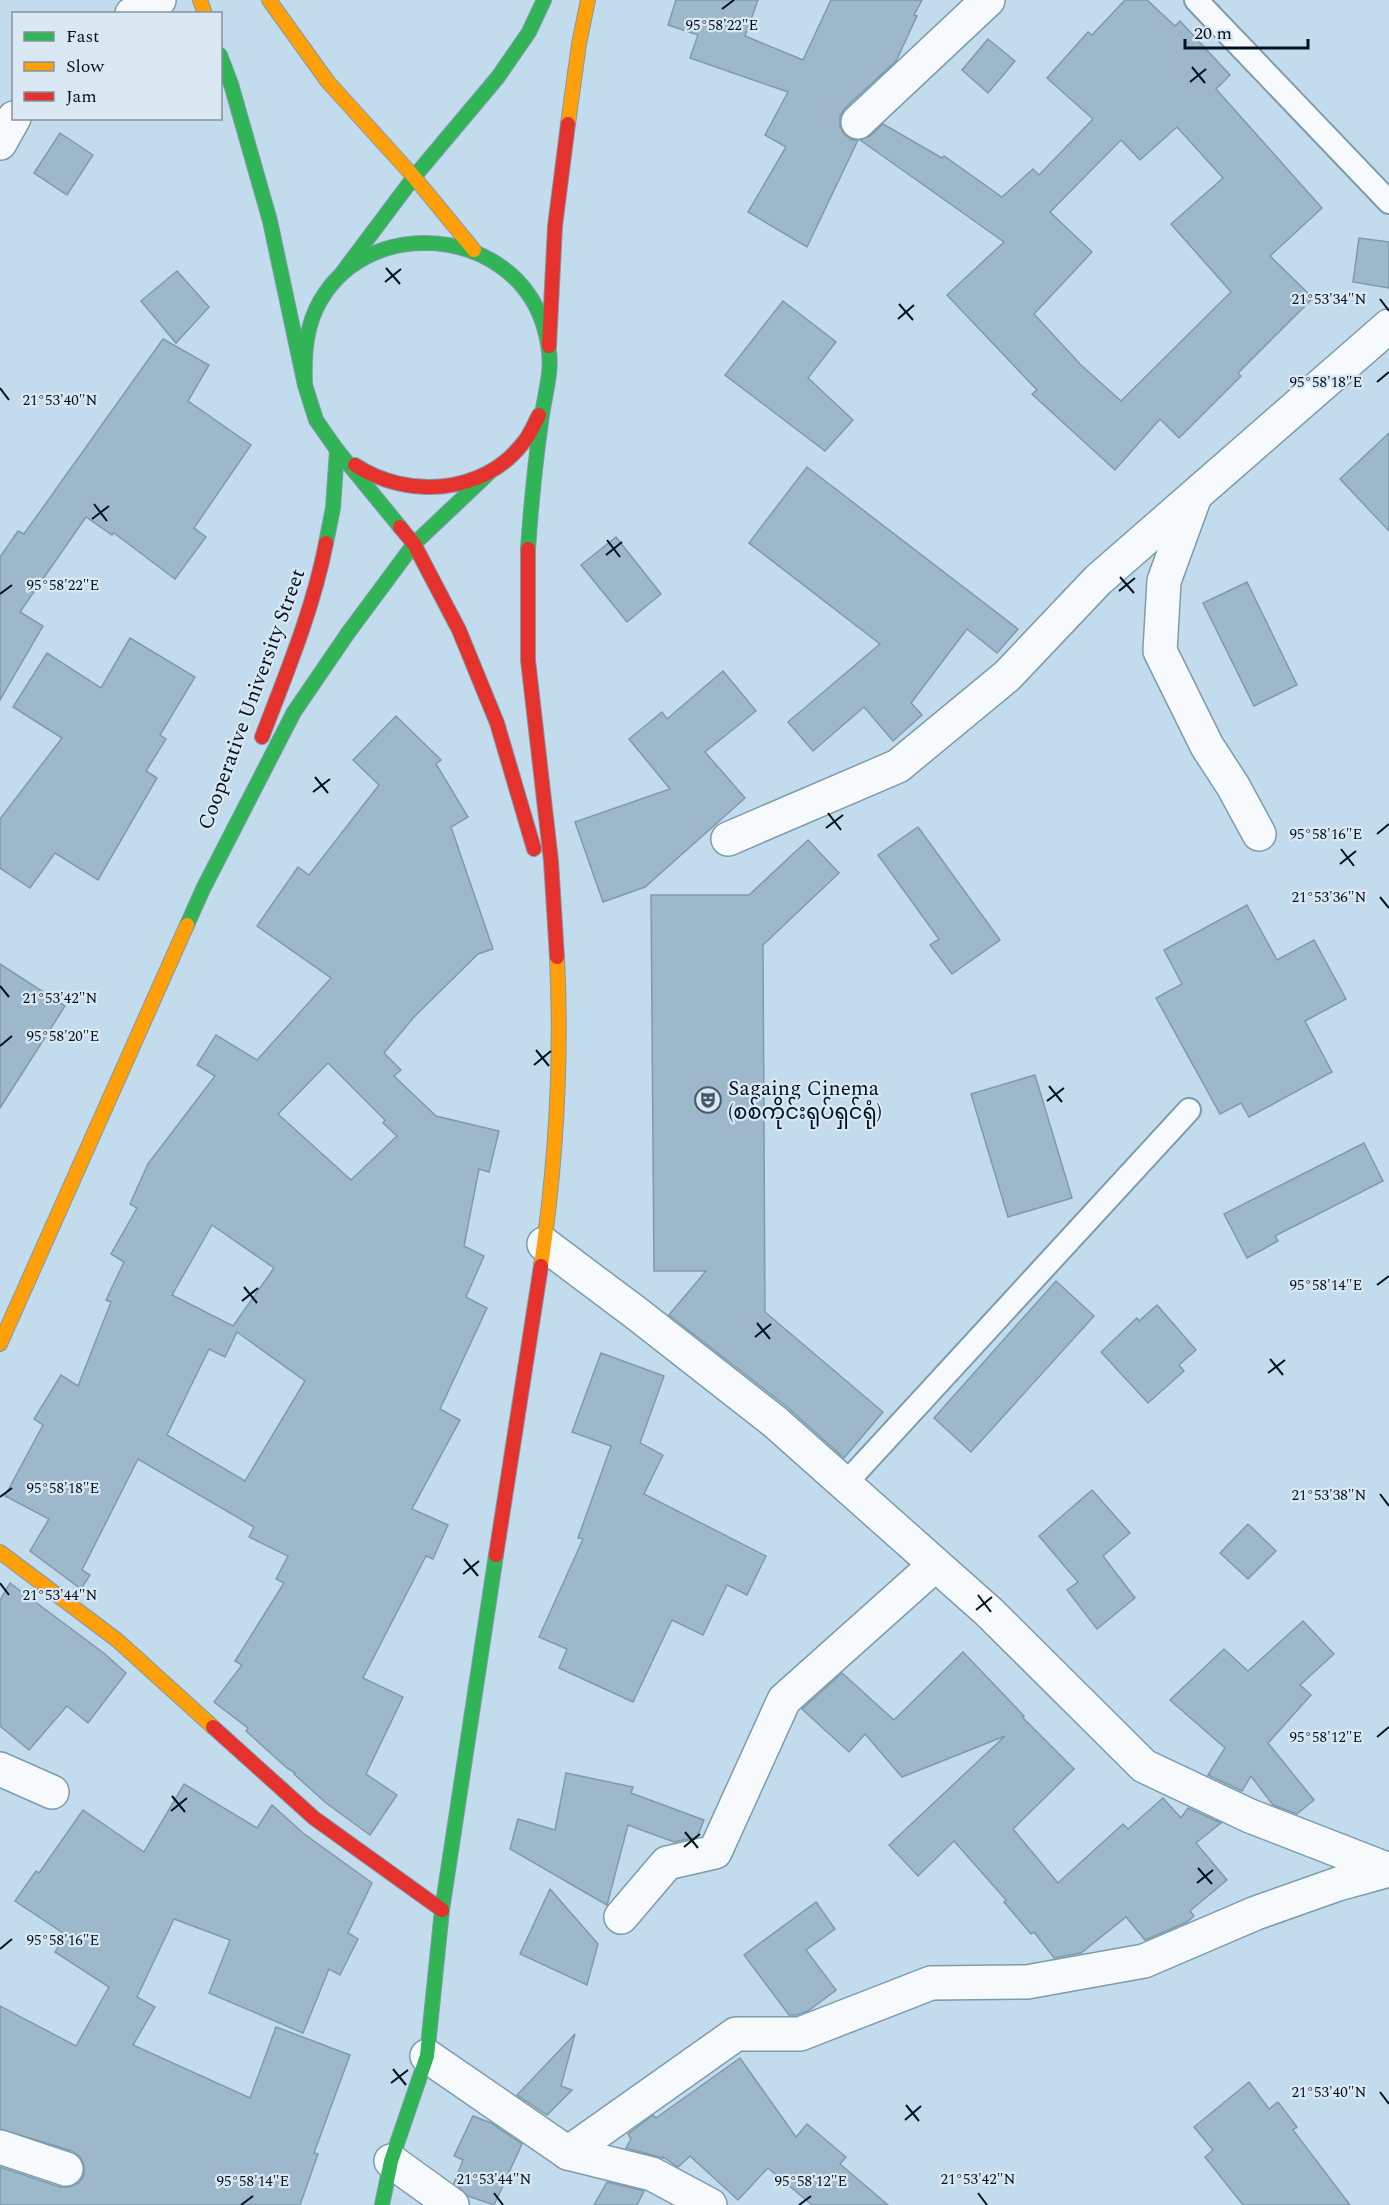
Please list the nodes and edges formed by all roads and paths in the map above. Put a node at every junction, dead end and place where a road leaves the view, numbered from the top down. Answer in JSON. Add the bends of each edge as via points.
{"nodes":[{"id":1,"x":159,"y":0,"type":"edge"},
{"id":2,"x":269,"y":0,"type":"edge"},
{"id":3,"x":544,"y":0,"type":"edge"},
{"id":4,"x":588,"y":0,"type":"edge"},
{"id":5,"x":988,"y":0,"type":"edge"},
{"id":6,"x":1196,"y":0,"type":"edge"},
{"id":7,"x":136,"y":12,"type":"edge"},
{"id":8,"x":222,"y":60,"type":"edge"},
{"id":9,"x":858,"y":122,"type":"dead end"},
{"id":10,"x":414,"y":177,"type":"junction"},
{"id":11,"x":1389,"y":202,"type":"edge"},
{"id":12,"x":474,"y":250,"type":"junction"},
{"id":13,"x":341,"y":274,"type":"junction"},
{"id":14,"x":1389,"y":326,"type":"edge"},
{"id":15,"x":549,"y":348,"type":"junction"},
{"id":16,"x":305,"y":385,"type":"junction"},
{"id":17,"x":543,"y":409,"type":"junction"},
{"id":18,"x":337,"y":450,"type":"junction"},
{"id":19,"x":489,"y":473,"type":"junction"},
{"id":20,"x":1196,"y":494,"type":"junction"},
{"id":21,"x":414,"y":543,"type":"junction"},
{"id":22,"x":258,"y":747,"type":"dead end"},
{"id":23,"x":250,"y":769,"type":"dead end"},
{"id":24,"x":1259,"y":834,"type":"dead end"},
{"id":25,"x":728,"y":839,"type":"dead end"},
{"id":26,"x":203,"y":889,"type":"junction"},
{"id":27,"x":556,"y":925,"type":"junction"},
{"id":28,"x":1189,"y":1110,"type":"dead end"},
{"id":29,"x":544,"y":1244,"type":"junction"},
{"id":30,"x":0,"y":1344,"type":"edge"},
{"id":31,"x":845,"y":1484,"type":"junction"},
{"id":32,"x":0,"y":1552,"type":"edge"},
{"id":33,"x":936,"y":1564,"type":"junction"},
{"id":34,"x":0,"y":1769,"type":"edge"},
{"id":35,"x":52,"y":1792,"type":"dead end"},
{"id":36,"x":1389,"y":1870,"type":"edge"},
{"id":37,"x":442,"y":1910,"type":"junction"},
{"id":38,"x":621,"y":1917,"type":"dead end"},
{"id":39,"x":427,"y":2056,"type":"junction"},
{"id":40,"x":0,"y":2147,"type":"edge"},
{"id":41,"x":568,"y":2153,"type":"junction"},
{"id":42,"x":391,"y":2161,"type":"junction"},
{"id":43,"x":66,"y":2169,"type":"dead end"},
{"id":44,"x":382,"y":2205,"type":"edge"},
{"id":45,"x":452,"y":2205,"type":"edge"},
{"id":46,"x":710,"y":2205,"type":"edge"}],
"edges":[{"from":1,"to":7,"type":"street"},
{"from":2,"to":10,"type":"main road","via":[[328,82]]},
{"from":3,"to":10,"type":"main road","via":[[529,32],[498,77]]},
{"from":4,"to":15,"type":"main road","via":[[555,226]]},
{"from":5,"to":9,"type":"street"},
{"from":6,"to":11,"type":"lane"},
{"from":8,"to":16,"type":"main road","via":[[270,221]]},
{"from":10,"to":12,"type":"main road"},
{"from":10,"to":13,"type":"main road"},
{"from":12,"to":13,"type":"main road","via":[[440,241],[404,242],[370,253]]},
{"from":12,"to":15,"type":"main road","via":[[501,266],[524,289],[540,316]]},
{"from":13,"to":16,"type":"main road","via":[[322,297],[309,325],[303,355]]},
{"from":14,"to":20,"type":"street"},
{"from":15,"to":17,"type":"main road","via":[[550,379]]},
{"from":16,"to":18,"type":"main road","via":[[316,420]]},
{"from":17,"to":19,"type":"main road","via":[[522,446]]},
{"from":17,"to":27,"type":"main road","via":[[527,549],[527,661]]},
{"from":18,"to":19,"type":"main road","via":[[363,471],[393,484],[426,489],[458,485]]},
{"from":18,"to":21,"type":"main road"},
{"from":18,"to":22,"type":"main road","name":"Cooperative University Street","via":[[333,508],[321,570]]},
{"from":19,"to":21,"type":"main road","name":"Cooperative University Street"},
{"from":20,"to":24,"type":"street","via":[[1164,581],[1160,651],[1207,746]]},
{"from":20,"to":25,"type":"street","via":[[1098,580],[1007,676],[898,766]]},
{"from":21,"to":26,"type":"main road","name":"Cooperative University Street","via":[[294,711]]},
{"from":21,"to":27,"type":"main road","via":[[459,630],[497,723]]},
{"from":23,"to":26,"type":"main road","name":"Cooperative University Street"},
{"from":26,"to":30,"type":"main road","name":"Cooperative University Street"},
{"from":27,"to":29,"type":"main road","via":[[558,1103]]},
{"from":28,"to":31,"type":"lane"},
{"from":29,"to":31,"type":"street","via":[[774,1421]]},
{"from":29,"to":37,"type":"main road"},
{"from":31,"to":33,"type":"street"},
{"from":32,"to":37,"type":"main road","via":[[117,1640],[314,1818]]},
{"from":33,"to":36,"type":"street","via":[[990,1612],[1144,1766],[1250,1816]]},
{"from":33,"to":38,"type":"street","via":[[784,1700],[715,1852],[667,1863]]},
{"from":34,"to":35,"type":"street"},
{"from":36,"to":41,"type":"street","via":[[1256,1913],[1144,1961],[1027,1982],[931,1983],[800,2034],[736,2034]]},
{"from":37,"to":39,"type":"main road"},
{"from":39,"to":41,"type":"street"},
{"from":39,"to":42,"type":"main road"},
{"from":40,"to":43,"type":"street"},
{"from":41,"to":46,"type":"street","via":[[652,2174]]},
{"from":42,"to":44,"type":"main road"},
{"from":42,"to":45,"type":"street"}]}
